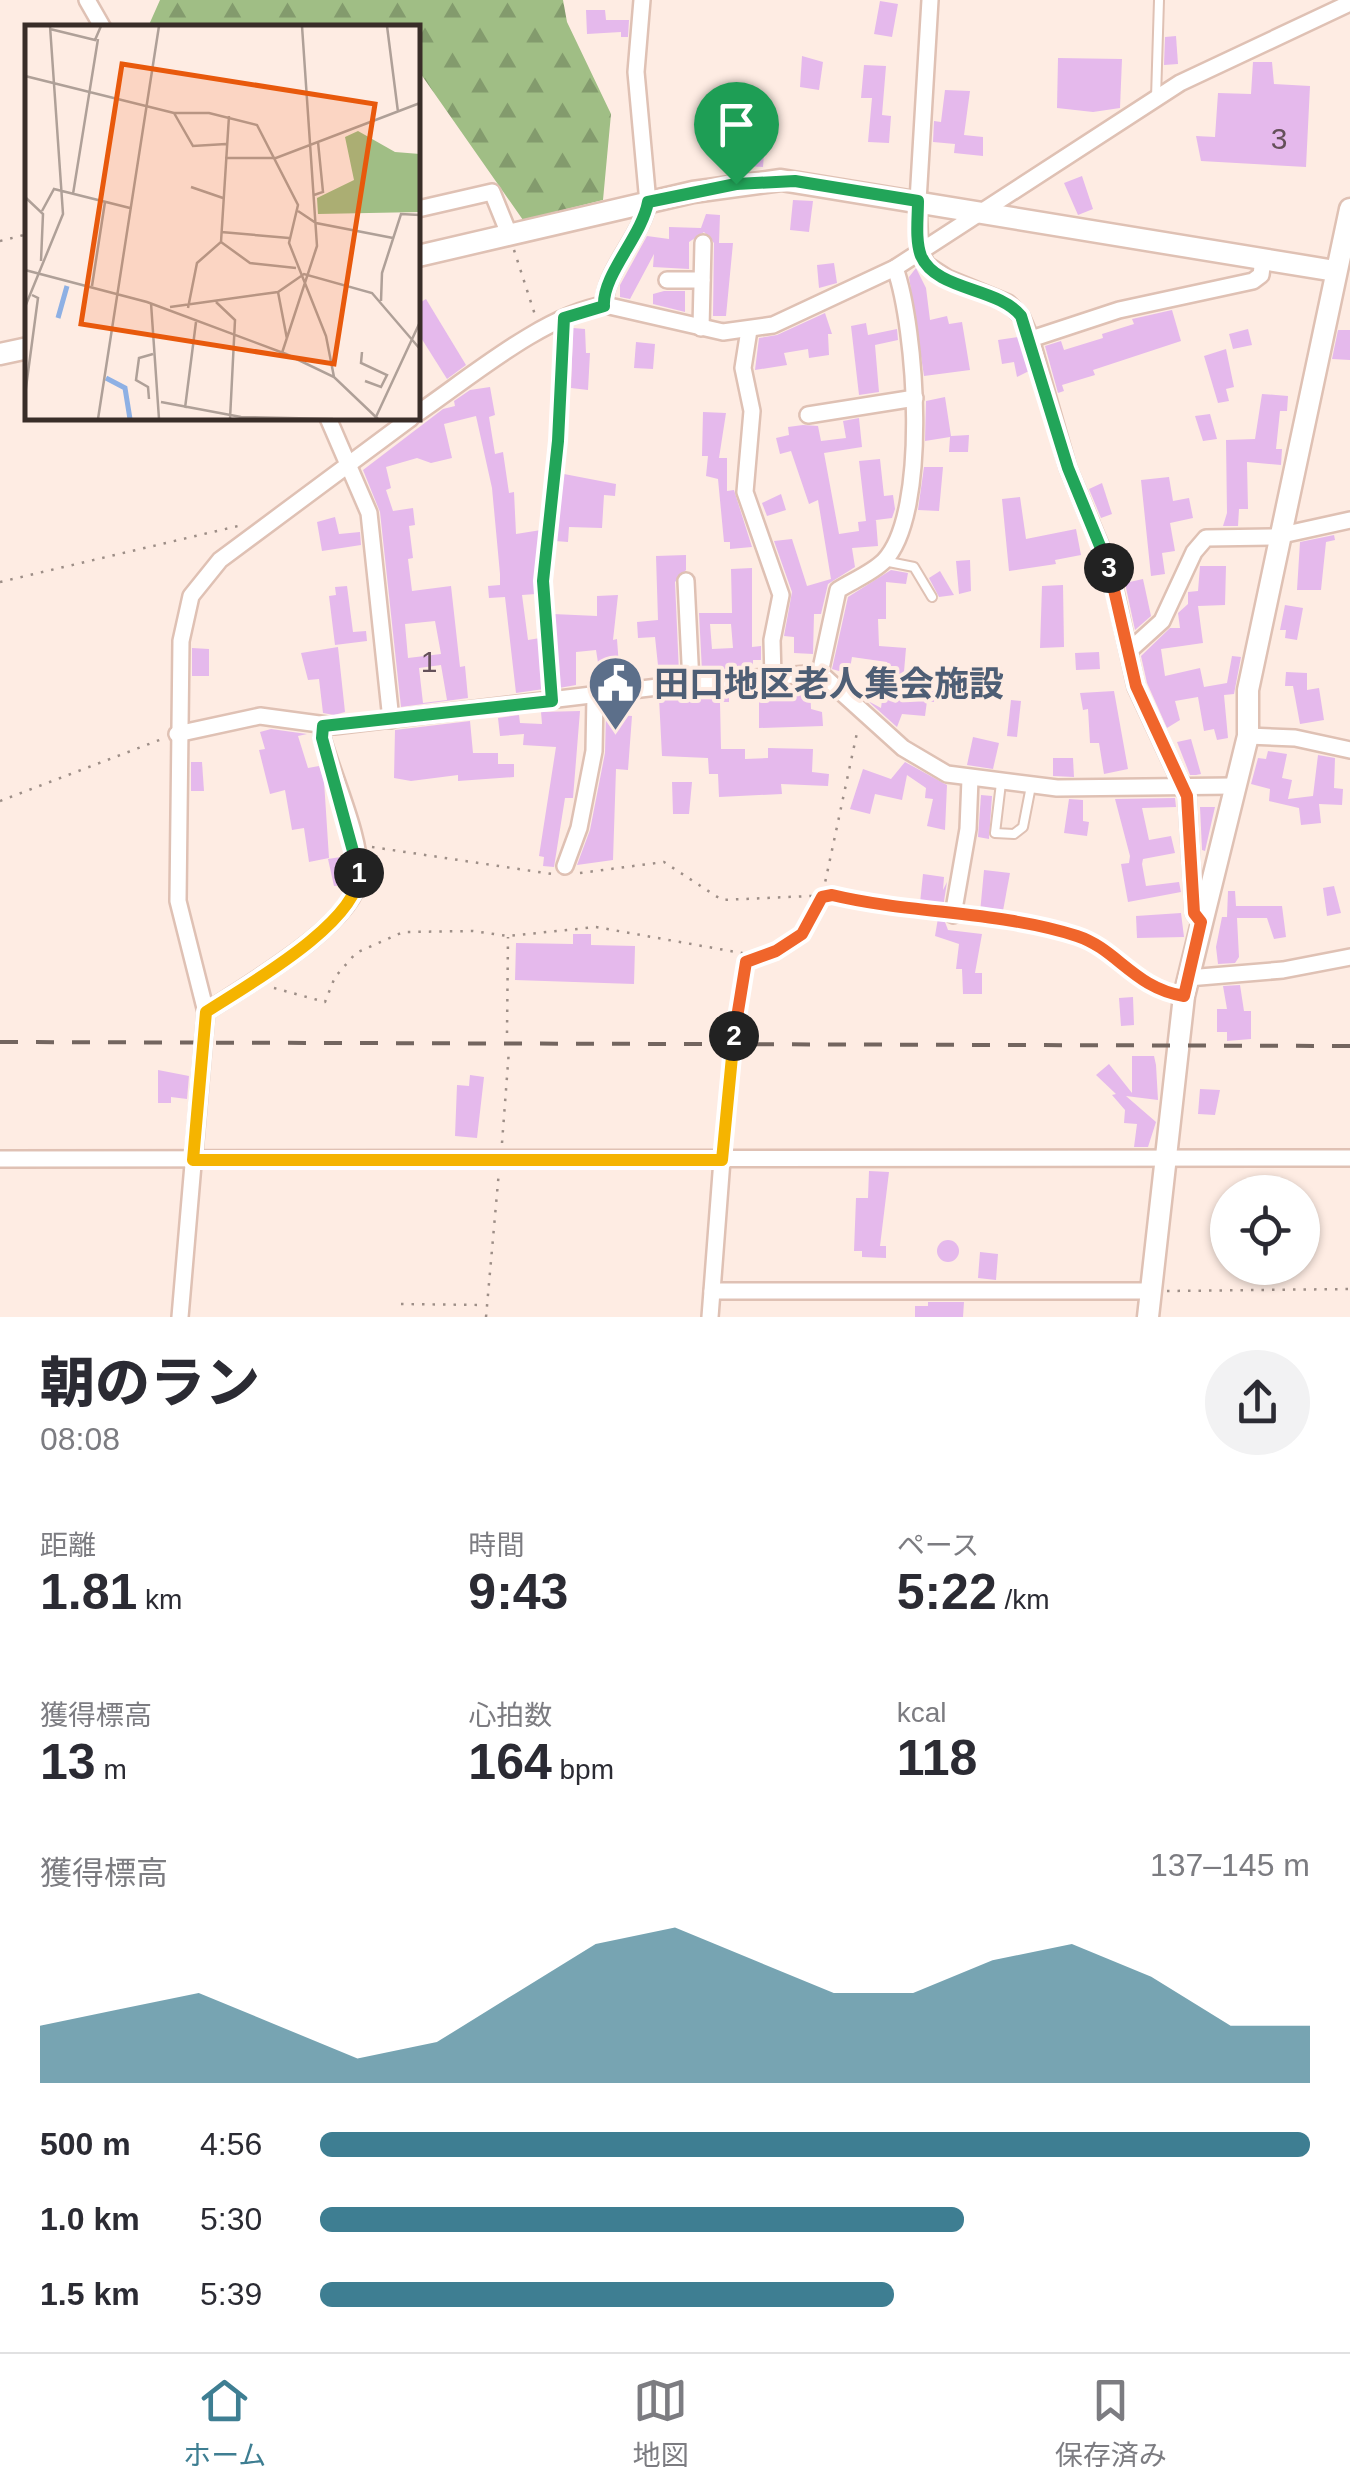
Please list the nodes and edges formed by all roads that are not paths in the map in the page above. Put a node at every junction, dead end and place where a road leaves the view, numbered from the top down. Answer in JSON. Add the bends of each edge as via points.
{"nodes":[{"id":1,"x":87,"y":0,"type":"edge"},
{"id":2,"x":642,"y":0,"type":"edge"},
{"id":3,"x":930,"y":0,"type":"edge"},
{"id":4,"x":1159,"y":0,"type":"edge"},
{"id":5,"x":1350,"y":2,"type":"edge"},
{"id":6,"x":101,"y":25,"type":"edge"},
{"id":7,"x":1156,"y":98,"type":"junction"},
{"id":8,"x":918,"y":201,"type":"junction"},
{"id":9,"x":648,"y":202,"type":"junction"},
{"id":10,"x":420,"y":209,"type":"edge"},
{"id":11,"x":1350,"y":209,"type":"edge"},
{"id":12,"x":983,"y":211,"type":"junction"},
{"id":13,"x":508,"y":234,"type":"junction"},
{"id":14,"x":703,"y":244,"type":"dead end"},
{"id":15,"x":920,"y":252,"type":"junction"},
{"id":16,"x":420,"y":256,"type":"edge"},
{"id":17,"x":1263,"y":259,"type":"junction"},
{"id":18,"x":895,"y":268,"type":"junction"},
{"id":19,"x":1335,"y":271,"type":"junction"},
{"id":20,"x":667,"y":280,"type":"dead end"},
{"id":21,"x":702,"y":280,"type":"junction"},
{"id":22,"x":604,"y":306,"type":"junction"},
{"id":23,"x":564,"y":318,"type":"junction"},
{"id":24,"x":701,"y":328,"type":"junction"},
{"id":25,"x":749,"y":330,"type":"junction"},
{"id":26,"x":1031,"y":339,"type":"junction"},
{"id":27,"x":25,"y":349,"type":"edge"},
{"id":28,"x":0,"y":354,"type":"edge"},
{"id":29,"x":915,"y":398,"type":"junction"},
{"id":30,"x":420,"y":411,"type":"edge"},
{"id":31,"x":808,"y":415,"type":"dead end"},
{"id":32,"x":329,"y":420,"type":"edge"},
{"id":33,"x":407,"y":420,"type":"edge"},
{"id":34,"x":350,"y":460,"type":"junction"},
{"id":35,"x":1350,"y":520,"type":"edge"},
{"id":36,"x":1283,"y":532,"type":"junction"},
{"id":37,"x":884,"y":561,"type":"junction"},
{"id":38,"x":686,"y":581,"type":"dead end"},
{"id":39,"x":932,"y":596,"type":"dead end"},
{"id":40,"x":1130,"y":650,"type":"junction"},
{"id":41,"x":820,"y":673,"type":"junction"},
{"id":42,"x":773,"y":678,"type":"junction"},
{"id":43,"x":691,"y":683,"type":"junction"},
{"id":44,"x":595,"y":695,"type":"junction"},
{"id":45,"x":552,"y":701,"type":"junction"},
{"id":46,"x":391,"y":720,"type":"junction"},
{"id":47,"x":323,"y":726,"type":"junction"},
{"id":48,"x":177,"y":734,"type":"junction"},
{"id":49,"x":1248,"y":736,"type":"junction"},
{"id":50,"x":1350,"y":750,"type":"edge"},
{"id":51,"x":970,"y":779,"type":"junction"},
{"id":52,"x":1001,"y":783,"type":"junction"},
{"id":53,"x":1182,"y":784,"type":"junction"},
{"id":54,"x":1031,"y":786,"type":"junction"},
{"id":55,"x":1234,"y":786,"type":"junction"},
{"id":56,"x":563,"y":872,"type":"road end"},
{"id":57,"x":953,"y":915,"type":"road end"},
{"id":58,"x":1201,"y":922,"type":"junction"},
{"id":59,"x":1350,"y":957,"type":"edge"},
{"id":60,"x":1186,"y":987,"type":"junction"},
{"id":61,"x":206,"y":1012,"type":"junction"},
{"id":62,"x":1350,"y":1158,"type":"edge"},
{"id":63,"x":0,"y":1159,"type":"edge"},
{"id":64,"x":193,"y":1160,"type":"junction"},
{"id":65,"x":722,"y":1160,"type":"junction"},
{"id":66,"x":1162,"y":1161,"type":"junction"},
{"id":67,"x":712,"y":1291,"type":"junction"},
{"id":68,"x":1150,"y":1291,"type":"junction"},
{"id":69,"x":180,"y":1317,"type":"edge"},
{"id":70,"x":710,"y":1317,"type":"edge"},
{"id":71,"x":1148,"y":1317,"type":"edge"}],
"edges":[{"from":1,"to":6,"type":"street"},
{"from":2,"to":9,"type":"street","via":[[636,72]]},
{"from":3,"to":8,"type":"street"},
{"from":4,"to":7,"type":"lane"},
{"from":5,"to":7,"type":"street"},
{"from":7,"to":12,"type":"street"},
{"from":8,"to":9,"type":"street","via":[[781,180]]},
{"from":8,"to":12,"type":"street"},
{"from":8,"to":15,"type":"street"},
{"from":9,"to":13,"type":"street"},
{"from":9,"to":22,"type":"street"},
{"from":10,"to":13,"type":"street","via":[[492,192]]},
{"from":11,"to":19,"type":"street"},
{"from":12,"to":15,"type":"street"},
{"from":12,"to":17,"type":"street"},
{"from":13,"to":16,"type":"street"},
{"from":14,"to":21,"type":"street"},
{"from":15,"to":18,"type":"street"},
{"from":15,"to":26,"type":"street","via":[[947,278],[1008,303]]},
{"from":17,"to":19,"type":"street"},
{"from":17,"to":26,"type":"street","via":[[1253,281],[1119,310]]},
{"from":18,"to":25,"type":"street"},
{"from":18,"to":29,"type":"street"},
{"from":19,"to":36,"type":"street"},
{"from":20,"to":21,"type":"street"},
{"from":21,"to":24,"type":"street"},
{"from":22,"to":23,"type":"street"},
{"from":22,"to":24,"type":"street"},
{"from":23,"to":30,"type":"street"},
{"from":23,"to":45,"type":"lane","via":[[543,581]]},
{"from":24,"to":25,"type":"street"},
{"from":25,"to":42,"type":"street","via":[[742,368],[752,411],[745,492],[781,595]]},
{"from":26,"to":40,"type":"street","via":[[1068,468],[1110,569]]},
{"from":27,"to":28,"type":"street"},
{"from":29,"to":31,"type":"street"},
{"from":29,"to":37,"type":"street","via":[[906,504]]},
{"from":32,"to":34,"type":"street"},
{"from":33,"to":34,"type":"street"},
{"from":34,"to":46,"type":"street","via":[[369,513]]},
{"from":34,"to":48,"type":"street","via":[[207,572],[191,596],[181,641]]},
{"from":35,"to":36,"type":"street"},
{"from":36,"to":40,"type":"street","via":[[1206,538],[1162,621]]},
{"from":36,"to":49,"type":"street","via":[[1248,690]]},
{"from":37,"to":39,"type":"lane","via":[[914,568]]},
{"from":37,"to":41,"type":"street","via":[[838,590]]},
{"from":38,"to":43,"type":"street"},
{"from":40,"to":53,"type":"street","via":[[1141,700]]},
{"from":41,"to":42,"type":"street"},
{"from":41,"to":51,"type":"street","via":[[903,748],[947,774]]},
{"from":42,"to":43,"type":"street"},
{"from":43,"to":44,"type":"street"},
{"from":44,"to":45,"type":"street"},
{"from":44,"to":56,"type":"street","via":[[594,751]]},
{"from":45,"to":46,"type":"street"},
{"from":46,"to":47,"type":"street"},
{"from":47,"to":48,"type":"street","via":[[260,716]]},
{"from":47,"to":61,"type":"street","via":[[359,880],[316,934]]},
{"from":48,"to":61,"type":"street","via":[[178,901]]},
{"from":49,"to":50,"type":"street"},
{"from":49,"to":55,"type":"street"},
{"from":51,"to":52,"type":"street"},
{"from":51,"to":57,"type":"street"},
{"from":52,"to":54,"type":"street"},
{"from":52,"to":54,"type":"lane","via":[[995,832],[1007,834],[1023,827]]},
{"from":53,"to":54,"type":"street"},
{"from":53,"to":55,"type":"street"},
{"from":53,"to":58,"type":"street","via":[[1190,812],[1194,913]]},
{"from":55,"to":58,"type":"street"},
{"from":58,"to":60,"type":"street"},
{"from":59,"to":60,"type":"street"},
{"from":60,"to":66,"type":"street"},
{"from":61,"to":64,"type":"street"},
{"from":62,"to":66,"type":"street"},
{"from":63,"to":64,"type":"street"},
{"from":64,"to":65,"type":"street"},
{"from":64,"to":69,"type":"street"},
{"from":65,"to":66,"type":"street"},
{"from":65,"to":67,"type":"street"},
{"from":66,"to":68,"type":"street"},
{"from":67,"to":68,"type":"street"},
{"from":67,"to":70,"type":"street"},
{"from":68,"to":71,"type":"street"}]}
